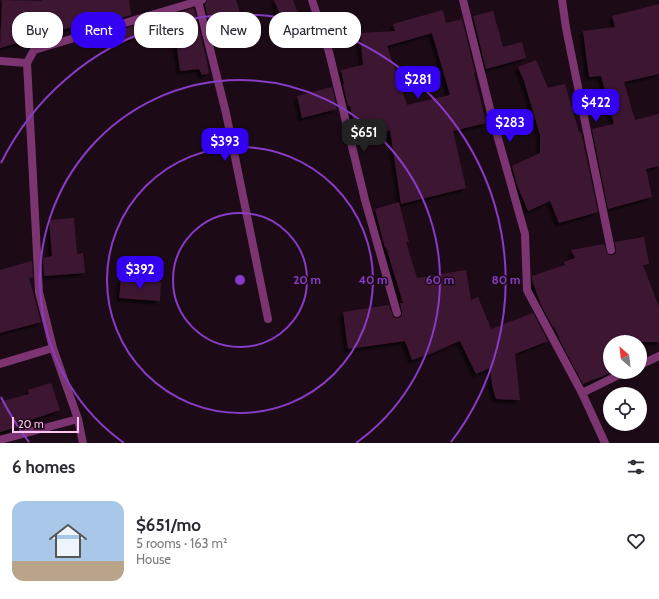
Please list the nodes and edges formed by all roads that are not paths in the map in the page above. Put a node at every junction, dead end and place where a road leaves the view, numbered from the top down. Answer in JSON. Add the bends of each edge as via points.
{"nodes":[{"id":1,"x":200,"y":0,"type":"edge"},
{"id":2,"x":312,"y":0,"type":"edge"},
{"id":3,"x":463,"y":0,"type":"edge"},
{"id":4,"x":562,"y":0,"type":"edge"},
{"id":5,"x":0,"y":61,"type":"edge"},
{"id":6,"x":27,"y":63,"type":"junction"},
{"id":7,"x":611,"y":250,"type":"dead end"},
{"id":8,"x":397,"y":313,"type":"dead end"},
{"id":9,"x":268,"y":319,"type":"dead end"},
{"id":10,"x":53,"y":348,"type":"junction"},
{"id":11,"x":659,"y":356,"type":"edge"},
{"id":12,"x":647,"y":362,"type":"edge"},
{"id":13,"x":0,"y":364,"type":"edge"},
{"id":14,"x":611,"y":379,"type":"edge"},
{"id":15,"x":582,"y":393,"type":"junction"},
{"id":16,"x":78,"y":419,"type":"junction"},
{"id":17,"x":0,"y":440,"type":"edge"},
{"id":18,"x":83,"y":443,"type":"edge"},
{"id":19,"x":605,"y":443,"type":"edge"}],
"edges":[{"from":1,"to":6,"type":"street","via":[[34,50]]},
{"from":1,"to":9,"type":"street"},
{"from":2,"to":8,"type":"street"},
{"from":3,"to":15,"type":"street","via":[[525,234],[527,290]]},
{"from":4,"to":7,"type":"street"},
{"from":5,"to":6,"type":"street"},
{"from":6,"to":10,"type":"street","via":[[39,292]]},
{"from":10,"to":13,"type":"street"},
{"from":10,"to":16,"type":"street"},
{"from":11,"to":12,"type":"street"},
{"from":14,"to":15,"type":"street"},
{"from":15,"to":19,"type":"street"},
{"from":16,"to":17,"type":"street"},
{"from":16,"to":18,"type":"street"}]}
